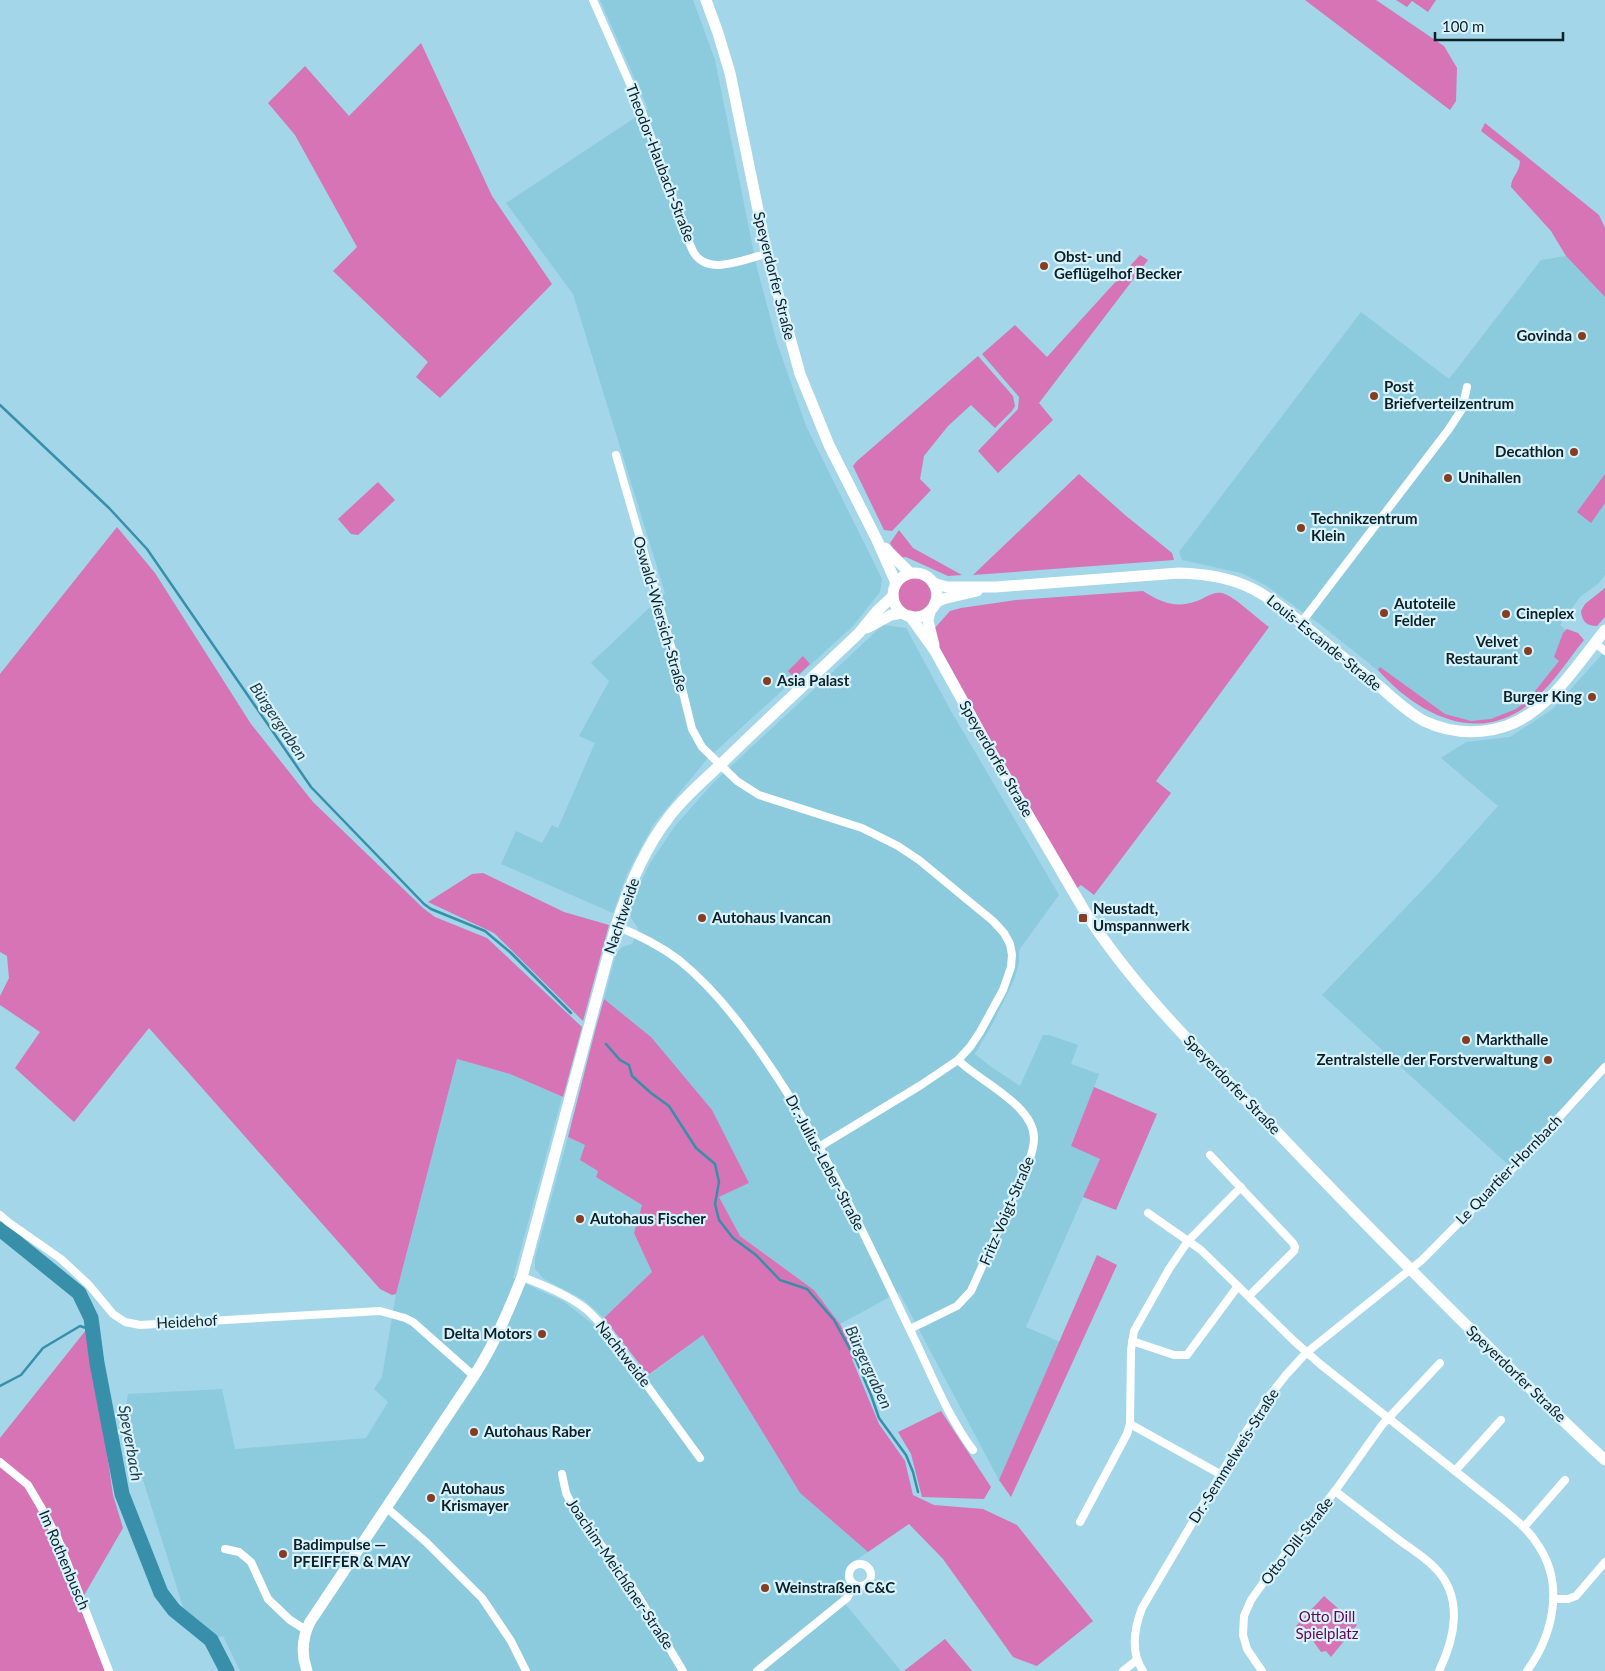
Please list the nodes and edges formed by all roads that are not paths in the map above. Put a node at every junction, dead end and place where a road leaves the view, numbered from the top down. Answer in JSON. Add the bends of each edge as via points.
{"nodes":[{"id":1,"x":593,"y":0,"type":"edge"},
{"id":2,"x":706,"y":0,"type":"edge"},
{"id":3,"x":767,"y":254,"type":"junction"},
{"id":4,"x":1467,"y":387,"type":"dead end"},
{"id":5,"x":616,"y":455,"type":"dead end"},
{"id":6,"x":877,"y":540,"type":"junction"},
{"id":7,"x":910,"y":573,"type":"junction"},
{"id":8,"x":933,"y":582,"type":"junction"},
{"id":9,"x":896,"y":583,"type":"junction"},
{"id":10,"x":996,"y":586,"type":"junction"},
{"id":11,"x":893,"y":596,"type":"junction"},
{"id":12,"x":932,"y":607,"type":"junction"},
{"id":13,"x":906,"y":615,"type":"junction"},
{"id":14,"x":1301,"y":623,"type":"junction"},
{"id":15,"x":1605,"y":630,"type":"edge"},
{"id":16,"x":859,"y":633,"type":"junction"},
{"id":17,"x":1594,"y":643,"type":"junction"},
{"id":18,"x":935,"y":651,"type":"junction"},
{"id":19,"x":1605,"y":651,"type":"edge"},
{"id":20,"x":720,"y":765,"type":"junction"},
{"id":21,"x":616,"y":926,"type":"junction"},
{"id":22,"x":958,"y":1060,"type":"junction"},
{"id":23,"x":1605,"y":1067,"type":"edge"},
{"id":24,"x":819,"y":1147,"type":"junction"},
{"id":25,"x":1210,"y":1155,"type":"dead end"},
{"id":26,"x":1241,"y":1187,"type":"junction"},
{"id":27,"x":1148,"y":1213,"type":"dead end"},
{"id":28,"x":0,"y":1215,"type":"edge"},
{"id":29,"x":1188,"y":1241,"type":"junction"},
{"id":30,"x":1411,"y":1270,"type":"junction"},
{"id":31,"x":522,"y":1277,"type":"junction"},
{"id":32,"x":1238,"y":1286,"type":"junction"},
{"id":33,"x":1249,"y":1296,"type":"junction"},
{"id":34,"x":910,"y":1329,"type":"junction"},
{"id":35,"x":1132,"y":1341,"type":"junction"},
{"id":36,"x":1306,"y":1353,"type":"junction"},
{"id":37,"x":1440,"y":1363,"type":"dead end"},
{"id":38,"x":474,"y":1376,"type":"junction"},
{"id":39,"x":1388,"y":1418,"type":"junction"},
{"id":40,"x":1501,"y":1420,"type":"dead end"},
{"id":41,"x":1130,"y":1424,"type":"junction"},
{"id":42,"x":973,"y":1450,"type":"dead end"},
{"id":43,"x":700,"y":1458,"type":"dead end"},
{"id":44,"x":1605,"y":1460,"type":"edge"},
{"id":45,"x":0,"y":1462,"type":"edge"},
{"id":46,"x":1455,"y":1471,"type":"junction"},
{"id":47,"x":562,"y":1474,"type":"dead end"},
{"id":48,"x":1220,"y":1474,"type":"junction"},
{"id":49,"x":1565,"y":1480,"type":"dead end"},
{"id":50,"x":1335,"y":1491,"type":"junction"},
{"id":51,"x":386,"y":1508,"type":"junction"},
{"id":52,"x":1080,"y":1522,"type":"dead end"},
{"id":53,"x":1524,"y":1527,"type":"junction"},
{"id":54,"x":225,"y":1549,"type":"dead end"},
{"id":55,"x":1605,"y":1562,"type":"edge"},
{"id":56,"x":854,"y":1584,"type":"dead end"},
{"id":57,"x":1553,"y":1599,"type":"junction"},
{"id":58,"x":306,"y":1630,"type":"junction"},
{"id":59,"x":1136,"y":1660,"type":"junction"},
{"id":60,"x":109,"y":1671,"type":"edge"},
{"id":61,"x":307,"y":1671,"type":"edge"},
{"id":62,"x":526,"y":1671,"type":"edge"},
{"id":63,"x":683,"y":1671,"type":"edge"},
{"id":64,"x":757,"y":1671,"type":"edge"},
{"id":65,"x":1123,"y":1671,"type":"edge"},
{"id":66,"x":1144,"y":1671,"type":"edge"},
{"id":67,"x":1262,"y":1671,"type":"edge"},
{"id":68,"x":1439,"y":1671,"type":"edge"},
{"id":69,"x":1527,"y":1671,"type":"edge"}],
"edges":[{"from":1,"to":3,"type":"street","name":"Theodor-Haubach-Straße","via":[[642,109],[695,255],[707,264],[720,266]]},
{"from":2,"to":3,"type":"street","name":"Speyerdorfer Straße","via":[[730,73]]},
{"from":3,"to":6,"type":"street","name":"Speyerdorfer Straße","via":[[809,399]]},
{"from":4,"to":14,"type":"street","via":[[1462,408],[1449,429]]},
{"from":5,"to":20,"type":"street","name":"Oswald-Wiersich-Straße","via":[[692,729],[702,748]]},
{"from":6,"to":7,"type":"street","name":"Speyerdorfer Straße"},
{"from":6,"to":9,"type":"street","name":"Speyerdorfer Straße"},
{"from":7,"to":8,"type":"street","via":[[922,574]]},
{"from":7,"to":9,"type":"street"},
{"from":8,"to":10,"type":"street","name":"Louis-Escande-Straße","via":[[944,587]]},
{"from":8,"to":12,"type":"street","via":[[936,591]]},
{"from":9,"to":11,"type":"street"},
{"from":10,"to":12,"type":"street","name":"Louis-Escande-Straße","via":[[943,599]]},
{"from":10,"to":14,"type":"street","name":"Louis-Escande-Straße","via":[[1204,574],[1252,588]]},
{"from":11,"to":13,"type":"street","via":[[896,607]]},
{"from":11,"to":16,"type":"street","name":"Nachtweide"},
{"from":12,"to":13,"type":"street","via":[[918,616]]},
{"from":12,"to":18,"type":"street","name":"Speyerdorfer Straße","via":[[928,621]]},
{"from":13,"to":16,"type":"street","name":"Nachtweide","via":[[888,616]]},
{"from":13,"to":18,"type":"street","name":"Speyerdorfer Straße"},
{"from":14,"to":17,"type":"street","name":"Louis-Escande-Straße","via":[[1415,715],[1444,728],[1465,732],[1502,728],[1535,711]]},
{"from":15,"to":17,"type":"street","name":"Louis-Escande-Straße"},
{"from":16,"to":20,"type":"street","name":"Nachtweide"},
{"from":17,"to":19,"type":"street"},
{"from":18,"to":30,"type":"street","name":"Speyerdorfer Straße","via":[[1074,894],[1114,955],[1182,1034]]},
{"from":20,"to":21,"type":"street","name":"Nachtweide","via":[[664,824],[631,883]]},
{"from":20,"to":22,"type":"street","name":"Oswald-Wiersich-Straße","via":[[759,795],[862,828],[898,846],[969,901],[1004,933],[1012,955],[1007,980],[980,1032]]},
{"from":21,"to":24,"type":"street","name":"Dr.-Julius-Leber-Straße","via":[[663,949],[714,995],[774,1071]]},
{"from":21,"to":31,"type":"street","name":"Nachtweide"},
{"from":22,"to":24,"type":"street","name":"Oswald-Wiersich-Straße"},
{"from":22,"to":34,"type":"street","name":"Fritz-Voigt-Straße","via":[[1025,1113],[1033,1128],[1032,1151],[971,1291],[957,1306]]},
{"from":23,"to":30,"type":"street","name":"Le Quartier-Hornbach","via":[[1514,1167]]},
{"from":24,"to":34,"type":"street","name":"Dr.-Julius-Leber-Straße"},
{"from":25,"to":26,"type":"street"},
{"from":26,"to":29,"type":"street"},
{"from":26,"to":33,"type":"street","via":[[1295,1247]]},
{"from":27,"to":29,"type":"street"},
{"from":28,"to":38,"type":"street","name":"Heidehof","via":[[61,1259],[113,1314],[125,1322],[140,1325],[380,1311],[413,1322]]},
{"from":29,"to":32,"type":"street"},
{"from":29,"to":35,"type":"street","via":[[1169,1269]]},
{"from":30,"to":36,"type":"street","name":"Dr.-Semmelweis-Straße"},
{"from":30,"to":44,"type":"street","name":"Speyerdorfer Straße"},
{"from":31,"to":38,"type":"street","name":"Nachtweide","via":[[498,1335]]},
{"from":31,"to":43,"type":"street","name":"Nachtweide","via":[[571,1299],[596,1319]]},
{"from":32,"to":33,"type":"street"},
{"from":32,"to":35,"type":"street","via":[[1187,1355],[1174,1355]]},
{"from":33,"to":36,"type":"street"},
{"from":34,"to":42,"type":"street","name":"Dr.-Julius-Leber-Straße","via":[[955,1426]]},
{"from":35,"to":41,"type":"street"},
{"from":36,"to":39,"type":"street"},
{"from":36,"to":48,"type":"street","name":"Dr.-Semmelweis-Straße","via":[[1267,1400]]},
{"from":37,"to":39,"type":"street","name":"Otto-Dill-Straße"},
{"from":38,"to":51,"type":"street","name":"Nachtweide"},
{"from":39,"to":46,"type":"street"},
{"from":39,"to":50,"type":"street","name":"Otto-Dill-Straße"},
{"from":40,"to":46,"type":"street"},
{"from":41,"to":48,"type":"street"},
{"from":41,"to":52,"type":"street","via":[[1122,1447]]},
{"from":45,"to":60,"type":"street","name":"Im Rothenbusch","via":[[28,1485],[58,1539]]},
{"from":46,"to":53,"type":"street"},
{"from":47,"to":63,"type":"street","name":"Joachim-Meichßner-Straße","via":[[572,1505],[637,1594]]},
{"from":48,"to":59,"type":"street","name":"Dr.-Semmelweis-Straße","via":[[1142,1608],[1136,1627]]},
{"from":49,"to":53,"type":"street"},
{"from":50,"to":67,"type":"street","name":"Otto-Dill-Straße","via":[[1247,1608],[1244,1642]]},
{"from":50,"to":68,"type":"street","via":[[1427,1560],[1444,1579],[1452,1599],[1454,1622]]},
{"from":51,"to":58,"type":"street","name":"Nachtweide"},
{"from":51,"to":62,"type":"street","via":[[426,1542],[482,1598],[511,1641]]},
{"from":53,"to":57,"type":"street","via":[[1545,1558]]},
{"from":54,"to":58,"type":"street","via":[[239,1552],[251,1562],[268,1599]]},
{"from":55,"to":57,"type":"street","via":[[1576,1596],[1568,1600]]},
{"from":56,"to":64,"type":"street","via":[[847,1598]]},
{"from":57,"to":69,"type":"street","via":[[1547,1636]]},
{"from":58,"to":61,"type":"street","name":"Nachtweide","via":[[303,1652]]},
{"from":59,"to":65,"type":"street"},
{"from":59,"to":66,"type":"street"}]}
